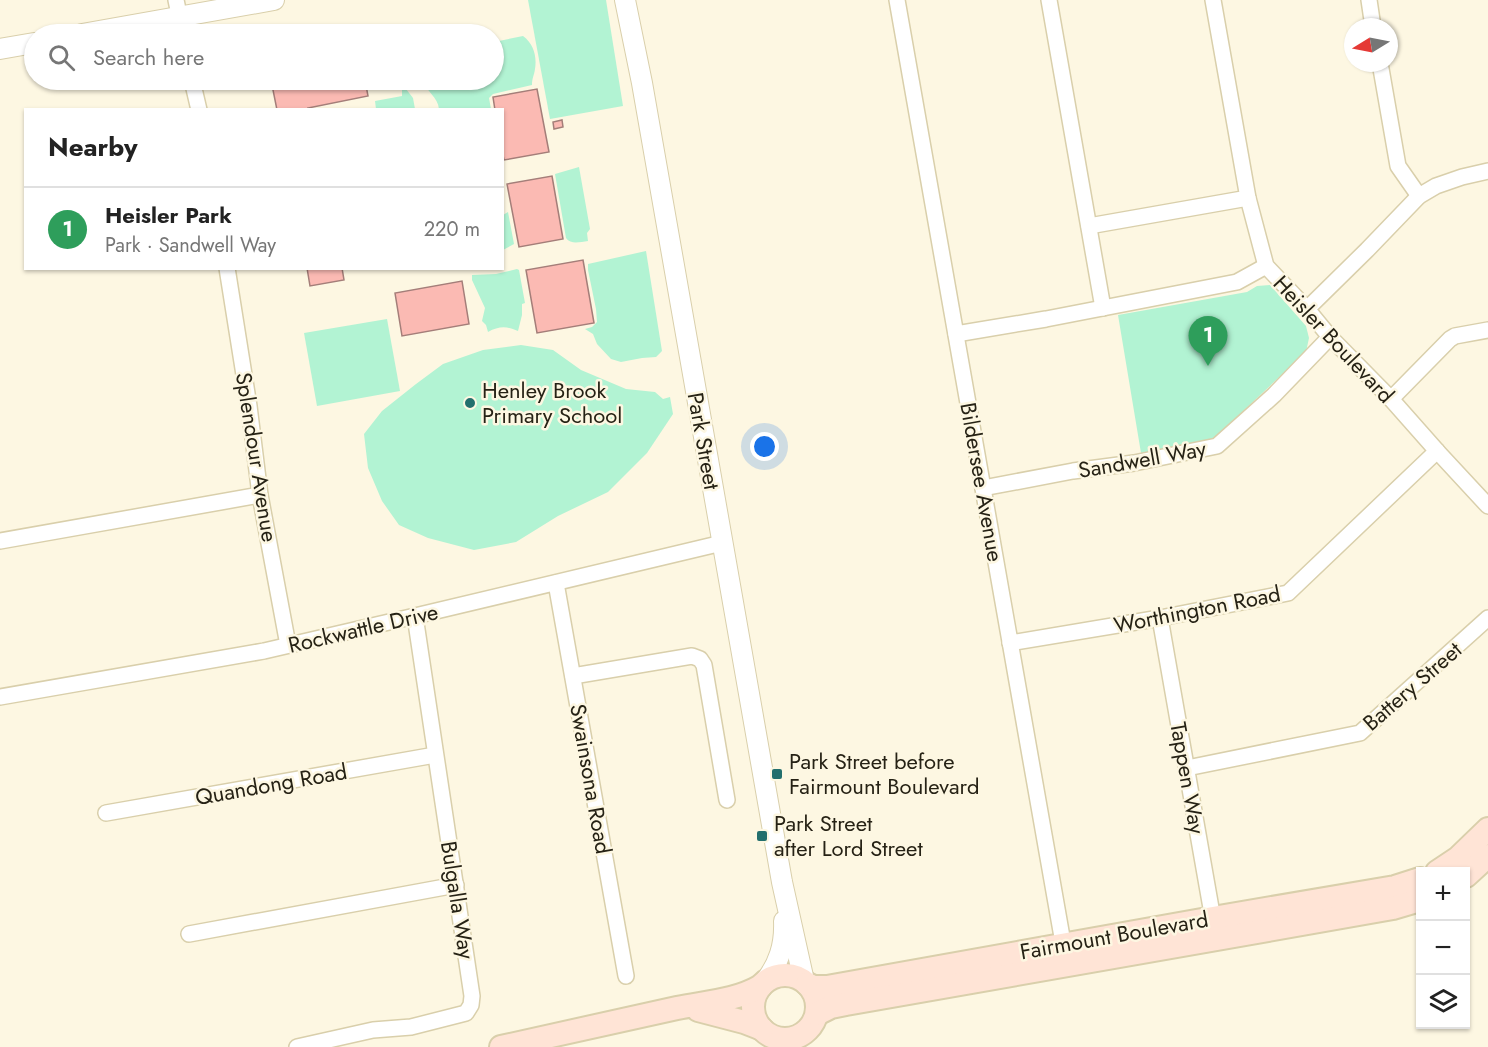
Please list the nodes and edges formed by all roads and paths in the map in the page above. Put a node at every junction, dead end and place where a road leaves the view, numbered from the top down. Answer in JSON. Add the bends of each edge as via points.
{"nodes":[{"id":1,"x":274,"y":0,"type":"edge"},
{"id":2,"x":625,"y":0,"type":"edge"},
{"id":3,"x":897,"y":0,"type":"edge"},
{"id":4,"x":1049,"y":0,"type":"edge"},
{"id":5,"x":1213,"y":0,"type":"edge"},
{"id":6,"x":1369,"y":0,"type":"edge"},
{"id":7,"x":180,"y":17,"type":"edge"},
{"id":8,"x":1372,"y":18,"type":"edge"},
{"id":9,"x":140,"y":24,"type":"edge"},
{"id":10,"x":24,"y":45,"type":"edge"},
{"id":11,"x":0,"y":49,"type":"edge"},
{"id":12,"x":1382,"y":72,"type":"edge"},
{"id":13,"x":194,"y":90,"type":"edge"},
{"id":14,"x":199,"y":108,"type":"edge"},
{"id":15,"x":1488,"y":171,"type":"edge"},
{"id":16,"x":1419,"y":196,"type":"junction"},
{"id":17,"x":1248,"y":198,"type":"junction"},
{"id":18,"x":1089,"y":226,"type":"junction"},
{"id":19,"x":1266,"y":266,"type":"junction"},
{"id":20,"x":227,"y":270,"type":"edge"},
{"id":21,"x":1103,"y":308,"type":"junction"},
{"id":22,"x":1307,"y":309,"type":"junction"},
{"id":23,"x":1488,"y":330,"type":"edge"},
{"id":24,"x":956,"y":334,"type":"junction"},
{"id":25,"x":1330,"y":337,"type":"junction"},
{"id":26,"x":1391,"y":399,"type":"junction"},
{"id":27,"x":1437,"y":452,"type":"junction"},
{"id":28,"x":983,"y":488,"type":"junction"},
{"id":29,"x":260,"y":495,"type":"junction"},
{"id":30,"x":1488,"y":506,"type":"edge"},
{"id":31,"x":0,"y":541,"type":"edge"},
{"id":32,"x":722,"y":543,"type":"junction"},
{"id":33,"x":556,"y":583,"type":"junction"},
{"id":34,"x":415,"y":616,"type":"junction"},
{"id":35,"x":1160,"y":618,"type":"junction"},
{"id":36,"x":1488,"y":618,"type":"edge"},
{"id":37,"x":1010,"y":643,"type":"junction"},
{"id":38,"x":288,"y":645,"type":"junction"},
{"id":39,"x":573,"y":676,"type":"junction"},
{"id":40,"x":0,"y":697,"type":"edge"},
{"id":41,"x":435,"y":755,"type":"junction"},
{"id":42,"x":1187,"y":768,"type":"junction"},
{"id":43,"x":727,"y":800,"type":"dead end"},
{"id":44,"x":106,"y":813,"type":"dead end"},
{"id":45,"x":1488,"y":829,"type":"edge"},
{"id":46,"x":1488,"y":856,"type":"edge"},
{"id":47,"x":1444,"y":867,"type":"edge"},
{"id":48,"x":1470,"y":872,"type":"edge"},
{"id":49,"x":1416,"y":880,"type":"edge"},
{"id":50,"x":782,"y":882,"type":"junction"},
{"id":51,"x":456,"y":885,"type":"junction"},
{"id":52,"x":1416,"y":901,"type":"edge"},
{"id":53,"x":1215,"y":928,"type":"junction"},
{"id":54,"x":189,"y":934,"type":"dead end"},
{"id":55,"x":1065,"y":954,"type":"junction"},
{"id":56,"x":626,"y":976,"type":"dead end"},
{"id":57,"x":806,"y":982,"type":"junction"},
{"id":58,"x":763,"y":984,"type":"junction"},
{"id":59,"x":680,"y":1008,"type":"junction"},
{"id":60,"x":816,"y":1017,"type":"junction"},
{"id":61,"x":770,"y":1037,"type":"edge"},
{"id":62,"x":297,"y":1047,"type":"edge"},
{"id":63,"x":501,"y":1047,"type":"edge"},
{"id":64,"x":816,"y":1047,"type":"edge"}],
"edges":[{"from":1,"to":7,"type":"street"},
{"from":2,"to":32,"type":"street","name":"Park Street"},
{"from":3,"to":24,"type":"street","name":"Bildersee Avenue"},
{"from":4,"to":18,"type":"street"},
{"from":5,"to":17,"type":"street","name":"Heisler Boulevard"},
{"from":6,"to":8,"type":"street"},
{"from":7,"to":9,"type":"street"},
{"from":10,"to":11,"type":"street"},
{"from":12,"to":16,"type":"street","via":[[1398,166]]},
{"from":13,"to":14,"type":"street"},
{"from":15,"to":16,"type":"street","via":[[1436,186]]},
{"from":16,"to":22,"type":"street"},
{"from":17,"to":18,"type":"street"},
{"from":17,"to":19,"type":"street","name":"Heisler Boulevard"},
{"from":18,"to":21,"type":"street"},
{"from":19,"to":21,"type":"street","via":[[1237,282]]},
{"from":19,"to":22,"type":"street","name":"Heisler Boulevard"},
{"from":20,"to":29,"type":"street","name":"Splendour Avenue"},
{"from":21,"to":24,"type":"street"},
{"from":22,"to":25,"type":"street","name":"Heisler Boulevard"},
{"from":23,"to":26,"type":"street","via":[[1450,339]]},
{"from":24,"to":28,"type":"street","name":"Bildersee Avenue"},
{"from":25,"to":26,"type":"street","name":"Heisler Boulevard"},
{"from":25,"to":28,"type":"street","name":"Sandwell Way","via":[[1217,446]]},
{"from":26,"to":27,"type":"street","name":"Heisler Boulevard"},
{"from":27,"to":30,"type":"street","name":"Heisler Boulevard"},
{"from":27,"to":35,"type":"street","name":"Worthington Road","via":[[1288,593]]},
{"from":28,"to":37,"type":"street","name":"Bildersee Avenue"},
{"from":29,"to":31,"type":"street"},
{"from":29,"to":38,"type":"street","name":"Splendour Avenue"},
{"from":32,"to":33,"type":"street","name":"Rockwattle Drive"},
{"from":32,"to":50,"type":"street","name":"Park Street"},
{"from":33,"to":34,"type":"street","name":"Rockwattle Drive"},
{"from":33,"to":39,"type":"street","name":"Swainsona Road"},
{"from":34,"to":38,"type":"street","name":"Rockwattle Drive"},
{"from":34,"to":41,"type":"street","name":"Bulgalla Way"},
{"from":35,"to":37,"type":"street","name":"Worthington Road"},
{"from":35,"to":42,"type":"street","name":"Tappen Way"},
{"from":36,"to":42,"type":"street","name":"Battery Street","via":[[1360,733]]},
{"from":37,"to":55,"type":"street","name":"Bildersee Avenue"},
{"from":38,"to":40,"type":"street","name":"Rockwattle Drive"},
{"from":39,"to":43,"type":"street","via":[[692,656],[700,659]]},
{"from":39,"to":56,"type":"street","name":"Swainsona Road"},
{"from":41,"to":44,"type":"street","name":"Quandong Road"},
{"from":41,"to":51,"type":"street","name":"Bulgalla Way"},
{"from":42,"to":53,"type":"street","name":"Tappen Way"},
{"from":45,"to":47,"type":"main road"},
{"from":46,"to":48,"type":"main road"},
{"from":49,"to":53,"type":"main road","name":"Fairmount Boulevard"},
{"from":50,"to":57,"type":"street","name":"Park Street"},
{"from":50,"to":58,"type":"street","name":"Park Street","via":[[783,944],[776,966]]},
{"from":51,"to":54,"type":"street"},
{"from":51,"to":62,"type":"street","name":"Bulgalla Way","via":[[472,996],[466,1012],[411,1027],[373,1030]]},
{"from":52,"to":53,"type":"main road","name":"Fairmount Boulevard","via":[[1393,908]]},
{"from":53,"to":55,"type":"main road","name":"Fairmount Boulevard"},
{"from":55,"to":57,"type":"main road","name":"Fairmount Boulevard","via":[[827,987],[814,987]]},
{"from":55,"to":60,"type":"main road","name":"Fairmount Boulevard","via":[[831,1007]]},
{"from":57,"to":58,"type":"main road","via":[[784,975]]},
{"from":57,"to":60,"type":"main road","via":[[816,999]]},
{"from":58,"to":59,"type":"main road","via":[[720,1002]]},
{"from":58,"to":61,"type":"main road","via":[[753,1009],[756,1020]]},
{"from":59,"to":61,"type":"main road","via":[[744,1022]]},
{"from":59,"to":63,"type":"main road"},
{"from":60,"to":61,"type":"main road","via":[[806,1032],[792,1038]]},
{"from":60,"to":64,"type":"main road"}]}
